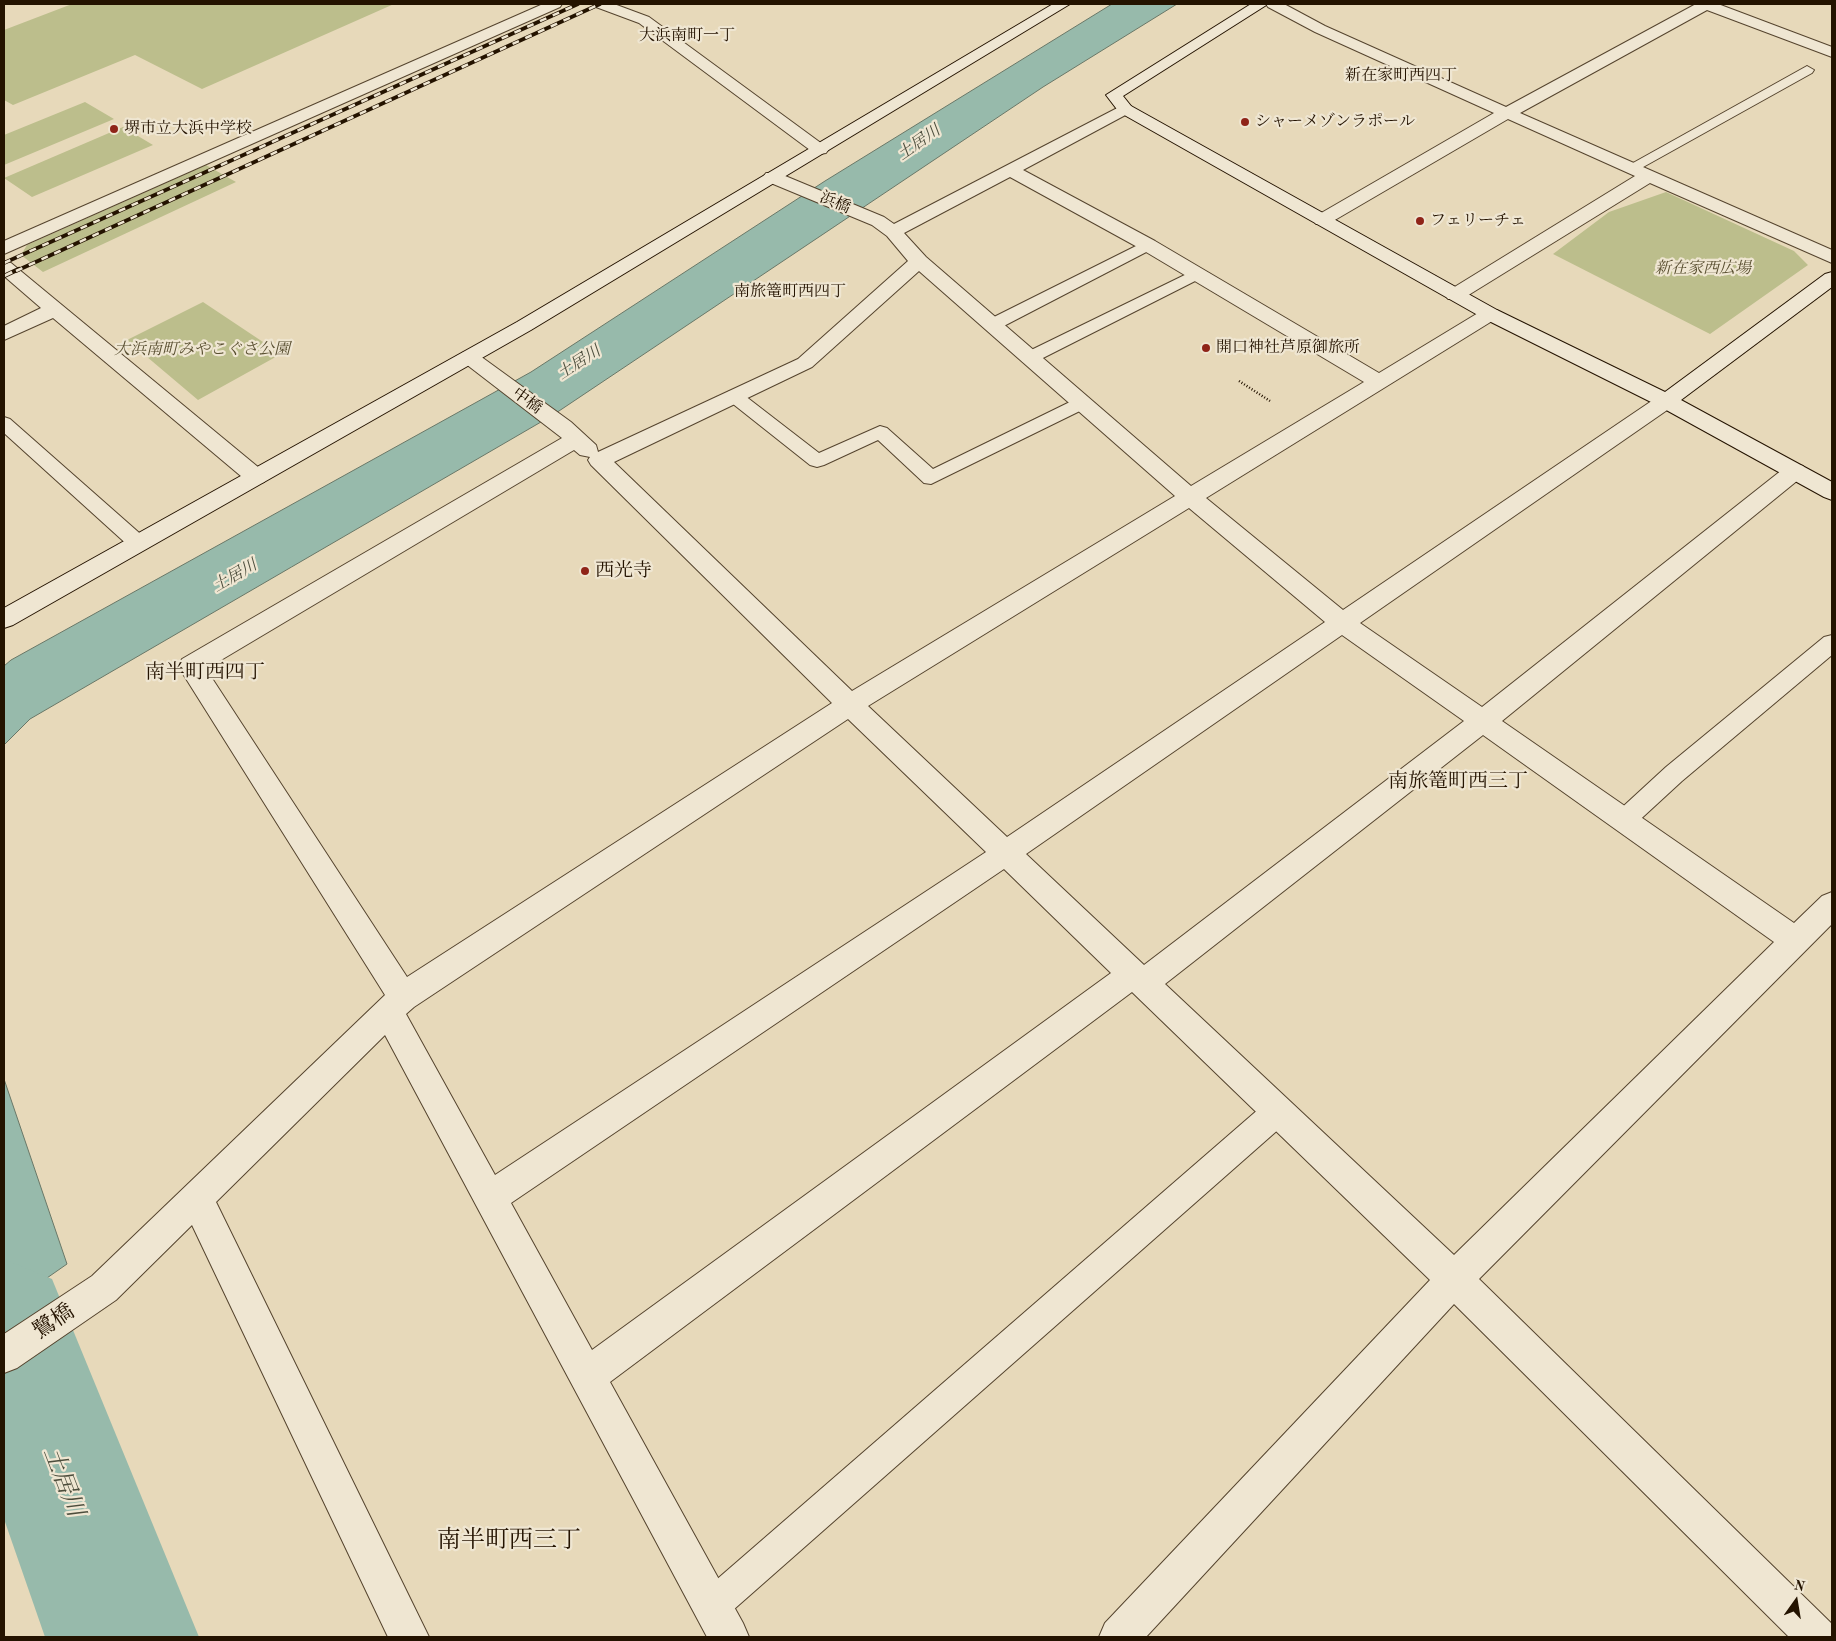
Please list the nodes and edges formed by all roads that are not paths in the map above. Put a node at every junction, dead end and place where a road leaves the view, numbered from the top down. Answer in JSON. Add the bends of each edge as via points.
{"nodes":[{"id":1,"x":555,"y":4,"type":"edge"},
{"id":2,"x":601,"y":4,"type":"edge"},
{"id":3,"x":1062,"y":4,"type":"edge"},
{"id":4,"x":1261,"y":4,"type":"edge"},
{"id":5,"x":1273,"y":4,"type":"edge"},
{"id":6,"x":1706,"y":4,"type":"edge"},
{"id":7,"x":1832,"y":52,"type":"edge"},
{"id":8,"x":1807,"y":70,"type":"dead end"},
{"id":9,"x":1125,"y":109,"type":"junction"},
{"id":10,"x":1507,"y":113,"type":"junction"},
{"id":11,"x":820,"y":149,"type":"junction"},
{"id":12,"x":1631,"y":168,"type":"junction"},
{"id":13,"x":1010,"y":170,"type":"junction"},
{"id":14,"x":1648,"y":176,"type":"junction"},
{"id":15,"x":772,"y":177,"type":"junction"},
{"id":16,"x":1322,"y":220,"type":"junction"},
{"id":17,"x":886,"y":227,"type":"junction"},
{"id":18,"x":1148,"y":244,"type":"junction"},
{"id":19,"x":4,"y":248,"type":"edge"},
{"id":20,"x":1832,"y":257,"type":"edge"},
{"id":21,"x":919,"y":261,"type":"junction"},
{"id":22,"x":4,"y":267,"type":"edge"},
{"id":23,"x":1197,"y":274,"type":"junction"},
{"id":24,"x":1832,"y":278,"type":"edge"},
{"id":25,"x":1456,"y":295,"type":"junction"},
{"id":26,"x":53,"y":310,"type":"junction"},
{"id":27,"x":1490,"y":314,"type":"junction"},
{"id":28,"x":992,"y":325,"type":"junction"},
{"id":29,"x":4,"y":334,"type":"edge"},
{"id":30,"x":469,"y":357,"type":"junction"},
{"id":31,"x":1030,"y":358,"type":"junction"},
{"id":32,"x":1379,"y":382,"type":"junction"},
{"id":33,"x":734,"y":396,"type":"junction"},
{"id":34,"x":1666,"y":401,"type":"junction"},
{"id":35,"x":1082,"y":404,"type":"junction"},
{"id":36,"x":4,"y":423,"type":"edge"},
{"id":37,"x":570,"y":433,"type":"junction"},
{"id":38,"x":600,"y":460,"type":"junction"},
{"id":39,"x":1795,"y":471,"type":"junction"},
{"id":40,"x":256,"y":477,"type":"junction"},
{"id":41,"x":1832,"y":492,"type":"edge"},
{"id":42,"x":1191,"y":498,"type":"junction"},
{"id":43,"x":138,"y":543,"type":"junction"},
{"id":44,"x":7,"y":612,"type":"edge"},
{"id":45,"x":1343,"y":623,"type":"junction"},
{"id":46,"x":1832,"y":644,"type":"edge"},
{"id":47,"x":850,"y":705,"type":"junction"},
{"id":48,"x":1483,"y":721,"type":"junction"},
{"id":49,"x":1624,"y":820,"type":"junction"},
{"id":50,"x":1006,"y":853,"type":"junction"},
{"id":51,"x":1832,"y":905,"type":"edge"},
{"id":52,"x":1796,"y":941,"type":"junction"},
{"id":53,"x":1138,"y":978,"type":"junction"},
{"id":54,"x":396,"y":1004,"type":"junction"},
{"id":55,"x":1278,"y":1111,"type":"junction"},
{"id":56,"x":489,"y":1198,"type":"junction"},
{"id":57,"x":198,"y":1199,"type":"junction"},
{"id":58,"x":1454,"y":1279,"type":"junction"},
{"id":59,"x":4,"y":1355,"type":"edge"},
{"id":60,"x":587,"y":1376,"type":"junction"},
{"id":61,"x":712,"y":1606,"type":"junction"},
{"id":62,"x":409,"y":1637,"type":"edge"},
{"id":63,"x":729,"y":1637,"type":"edge"},
{"id":64,"x":1119,"y":1637,"type":"edge"},
{"id":65,"x":1817,"y":1637,"type":"edge"}],
"edges":[{"from":1,"to":19,"type":"street"},
{"from":2,"to":11,"type":"street","via":[[644,20]]},
{"from":3,"to":11,"type":"street"},
{"from":4,"to":9,"type":"street","via":[[1114,95]]},
{"from":5,"to":10,"type":"street","via":[[1320,29]]},
{"from":6,"to":7,"type":"street"},
{"from":6,"to":10,"type":"street"},
{"from":8,"to":12,"type":"lane"},
{"from":9,"to":13,"type":"street"},
{"from":9,"to":16,"type":"street"},
{"from":10,"to":12,"type":"street"},
{"from":10,"to":16,"type":"street"},
{"from":11,"to":15,"type":"street"},
{"from":12,"to":14,"type":"street"},
{"from":13,"to":17,"type":"street"},
{"from":13,"to":18,"type":"street"},
{"from":14,"to":20,"type":"street"},
{"from":14,"to":25,"type":"street"},
{"from":15,"to":17,"type":"street","name":"浜橋"},
{"from":15,"to":30,"type":"street"},
{"from":16,"to":25,"type":"street"},
{"from":17,"to":21,"type":"street"},
{"from":18,"to":23,"type":"street"},
{"from":18,"to":28,"type":"lane"},
{"from":21,"to":28,"type":"street"},
{"from":21,"to":33,"type":"street","via":[[805,363]]},
{"from":22,"to":26,"type":"street"},
{"from":23,"to":31,"type":"lane"},
{"from":23,"to":32,"type":"street"},
{"from":24,"to":34,"type":"street"},
{"from":25,"to":27,"type":"street"},
{"from":26,"to":29,"type":"street"},
{"from":26,"to":40,"type":"street"},
{"from":27,"to":32,"type":"street","name":"鷺橋"},
{"from":27,"to":34,"type":"street"},
{"from":28,"to":31,"type":"street"},
{"from":30,"to":37,"type":"street","name":"中橋"},
{"from":30,"to":40,"type":"street"},
{"from":31,"to":35,"type":"street"},
{"from":32,"to":42,"type":"street","name":"鷺橋"},
{"from":33,"to":35,"type":"lane","via":[[817,460],[880,432],[930,478]]},
{"from":33,"to":38,"type":"street"},
{"from":34,"to":39,"type":"street"},
{"from":34,"to":45,"type":"street"},
{"from":35,"to":42,"type":"street"},
{"from":36,"to":43,"type":"lane"},
{"from":37,"to":38,"type":"street","name":"中橋"},
{"from":37,"to":54,"type":"street","via":[[191,666]]},
{"from":38,"to":47,"type":"street","name":"中橋"},
{"from":39,"to":41,"type":"street"},
{"from":39,"to":48,"type":"street"},
{"from":40,"to":43,"type":"street"},
{"from":42,"to":45,"type":"street"},
{"from":42,"to":47,"type":"street","name":"鷺橋"},
{"from":43,"to":44,"type":"street"},
{"from":45,"to":48,"type":"street"},
{"from":45,"to":50,"type":"street"},
{"from":46,"to":49,"type":"lane","via":[[1674,774]]},
{"from":47,"to":50,"type":"street","name":"中橋"},
{"from":47,"to":54,"type":"street","name":"鷺橋"},
{"from":48,"to":49,"type":"street"},
{"from":48,"to":53,"type":"street"},
{"from":49,"to":52,"type":"street"},
{"from":50,"to":53,"type":"street","name":"中橋"},
{"from":50,"to":56,"type":"street"},
{"from":51,"to":52,"type":"street"},
{"from":52,"to":58,"type":"street"},
{"from":53,"to":55,"type":"street","name":"中橋"},
{"from":53,"to":60,"type":"street"},
{"from":54,"to":56,"type":"street"},
{"from":54,"to":57,"type":"street","name":"鷺橋"},
{"from":55,"to":58,"type":"street","name":"中橋"},
{"from":55,"to":61,"type":"lane"},
{"from":56,"to":60,"type":"street"},
{"from":57,"to":59,"type":"street","name":"鷺橋","via":[[104,1288]]},
{"from":57,"to":62,"type":"street"},
{"from":58,"to":64,"type":"street"},
{"from":58,"to":65,"type":"street","name":"中橋"},
{"from":60,"to":61,"type":"street"},
{"from":61,"to":63,"type":"street"}]}
